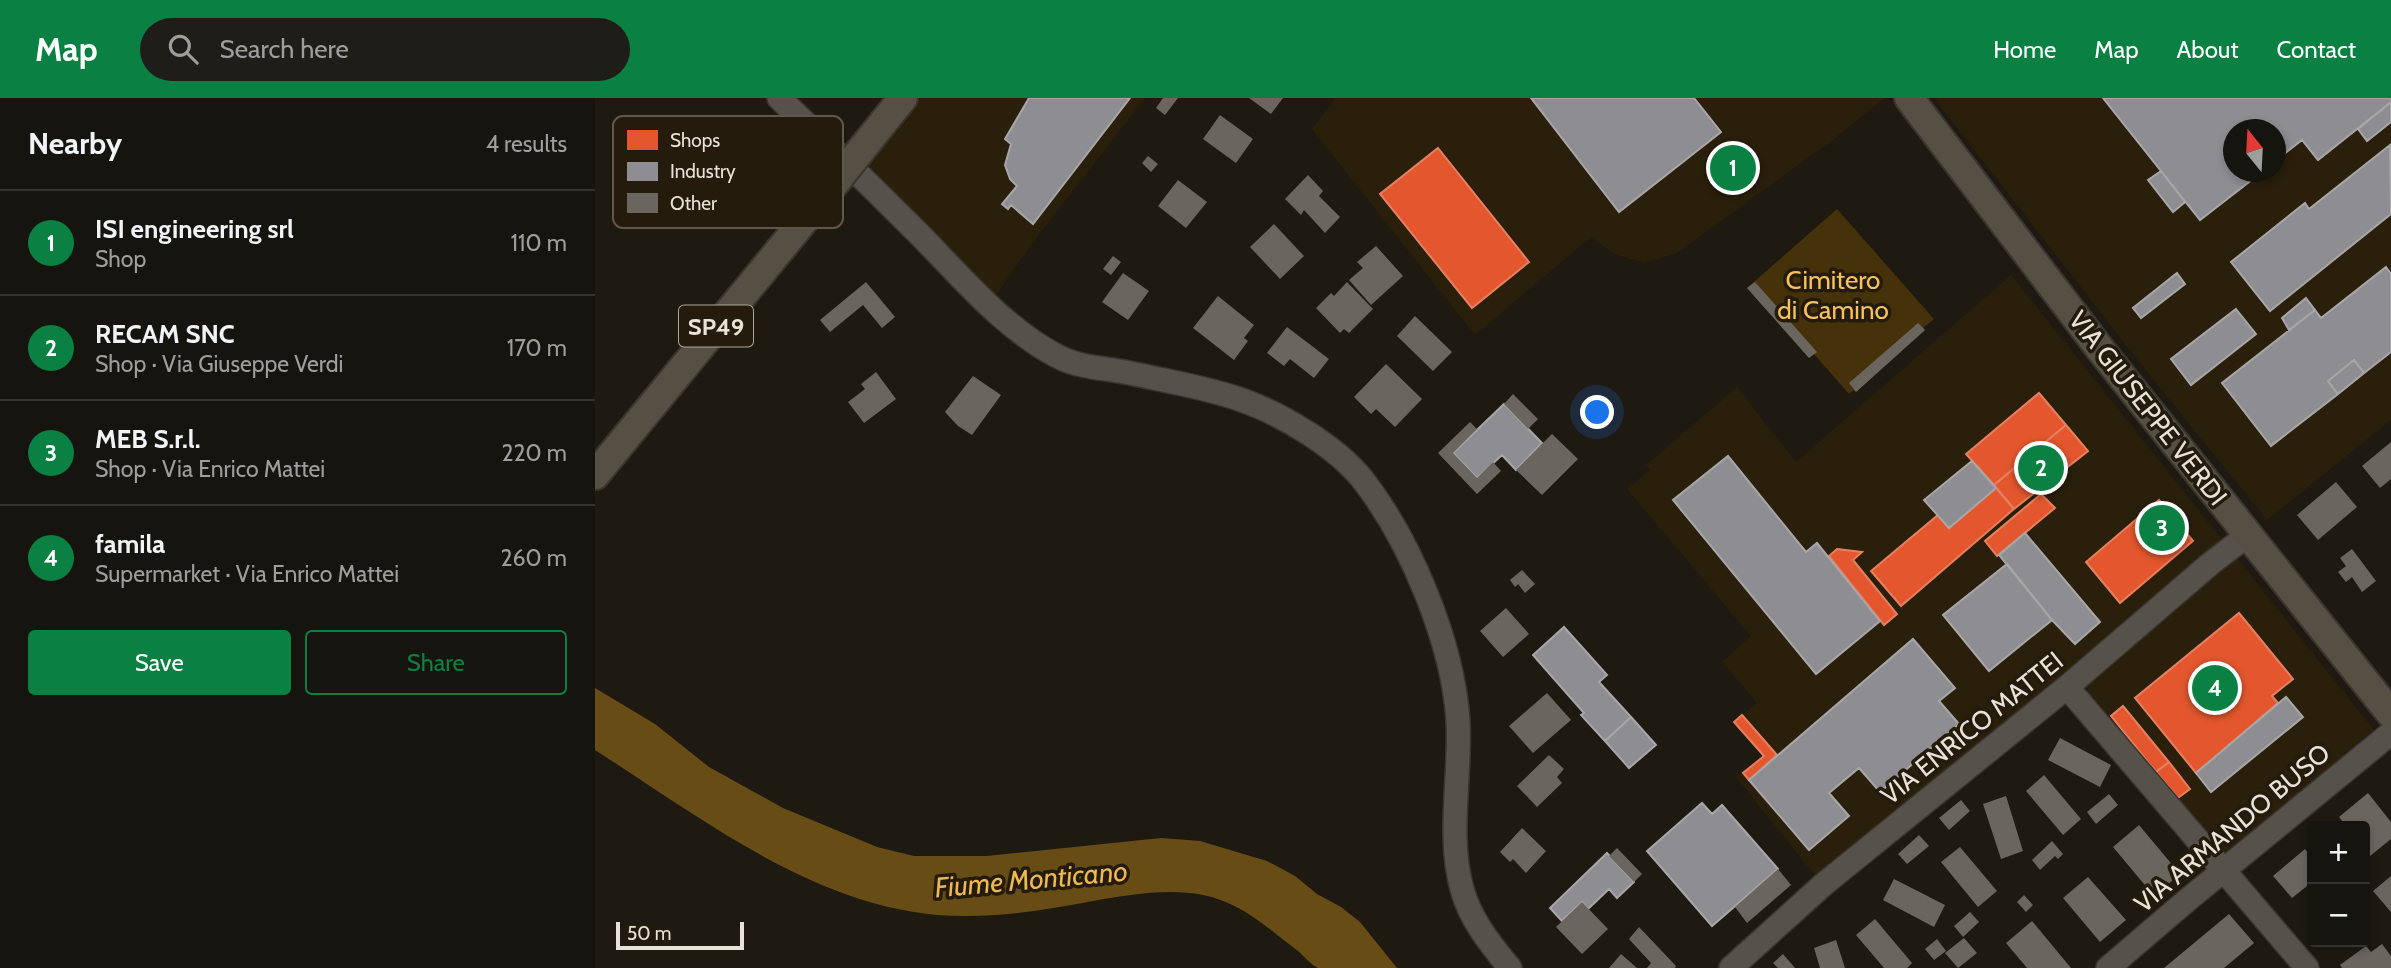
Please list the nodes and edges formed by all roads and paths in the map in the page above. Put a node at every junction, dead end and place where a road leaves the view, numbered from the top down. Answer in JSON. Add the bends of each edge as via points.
{"nodes":[{"id":1,"x":779,"y":98,"type":"edge"},
{"id":2,"x":903,"y":98,"type":"edge"},
{"id":3,"x":1909,"y":98,"type":"edge"},
{"id":4,"x":798,"y":116,"type":"edge"},
{"id":5,"x":843,"y":158,"type":"edge"},
{"id":6,"x":843,"y":173,"type":"edge"},
{"id":7,"x":798,"y":228,"type":"edge"},
{"id":8,"x":595,"y":475,"type":"edge"},
{"id":9,"x":2249,"y":534,"type":"junction"},
{"id":10,"x":2067,"y":687,"type":"junction"},
{"id":11,"x":2391,"y":714,"type":"edge"},
{"id":12,"x":2391,"y":733,"type":"edge"},
{"id":13,"x":2223,"y":872,"type":"junction"},
{"id":14,"x":1510,"y":968,"type":"edge"},
{"id":15,"x":1731,"y":968,"type":"edge"},
{"id":16,"x":2108,"y":968,"type":"edge"},
{"id":17,"x":2307,"y":968,"type":"edge"}],
"edges":[{"from":1,"to":4,"type":"street"},
{"from":2,"to":6,"type":"main road","number":"SP49","bridge":true},
{"from":3,"to":9,"type":"main road","name":"VIA GIUSEPPE VERDI","via":[[2100,349]]},
{"from":5,"to":14,"type":"street","via":[[989,306],[1059,357],[1240,399],[1331,449],[1362,479],[1413,564],[1448,664],[1458,720],[1456,835],[1461,888],[1481,931]]},
{"from":7,"to":8,"type":"main road","number":"SP49","bridge":true},
{"from":9,"to":10,"type":"street","name":"VIA ENRICO MATTEI"},
{"from":9,"to":11,"type":"main road","name":"VIA GIUSEPPE VERDI"},
{"from":10,"to":13,"type":"street"},
{"from":10,"to":15,"type":"street","name":"VIA ENRICO MATTEI","via":[[1824,884]]},
{"from":12,"to":13,"type":"street","name":"VIA ARMANDO BUSO"},
{"from":13,"to":16,"type":"street","name":"VIA ARMANDO BUSO"},
{"from":13,"to":17,"type":"street"}]}
